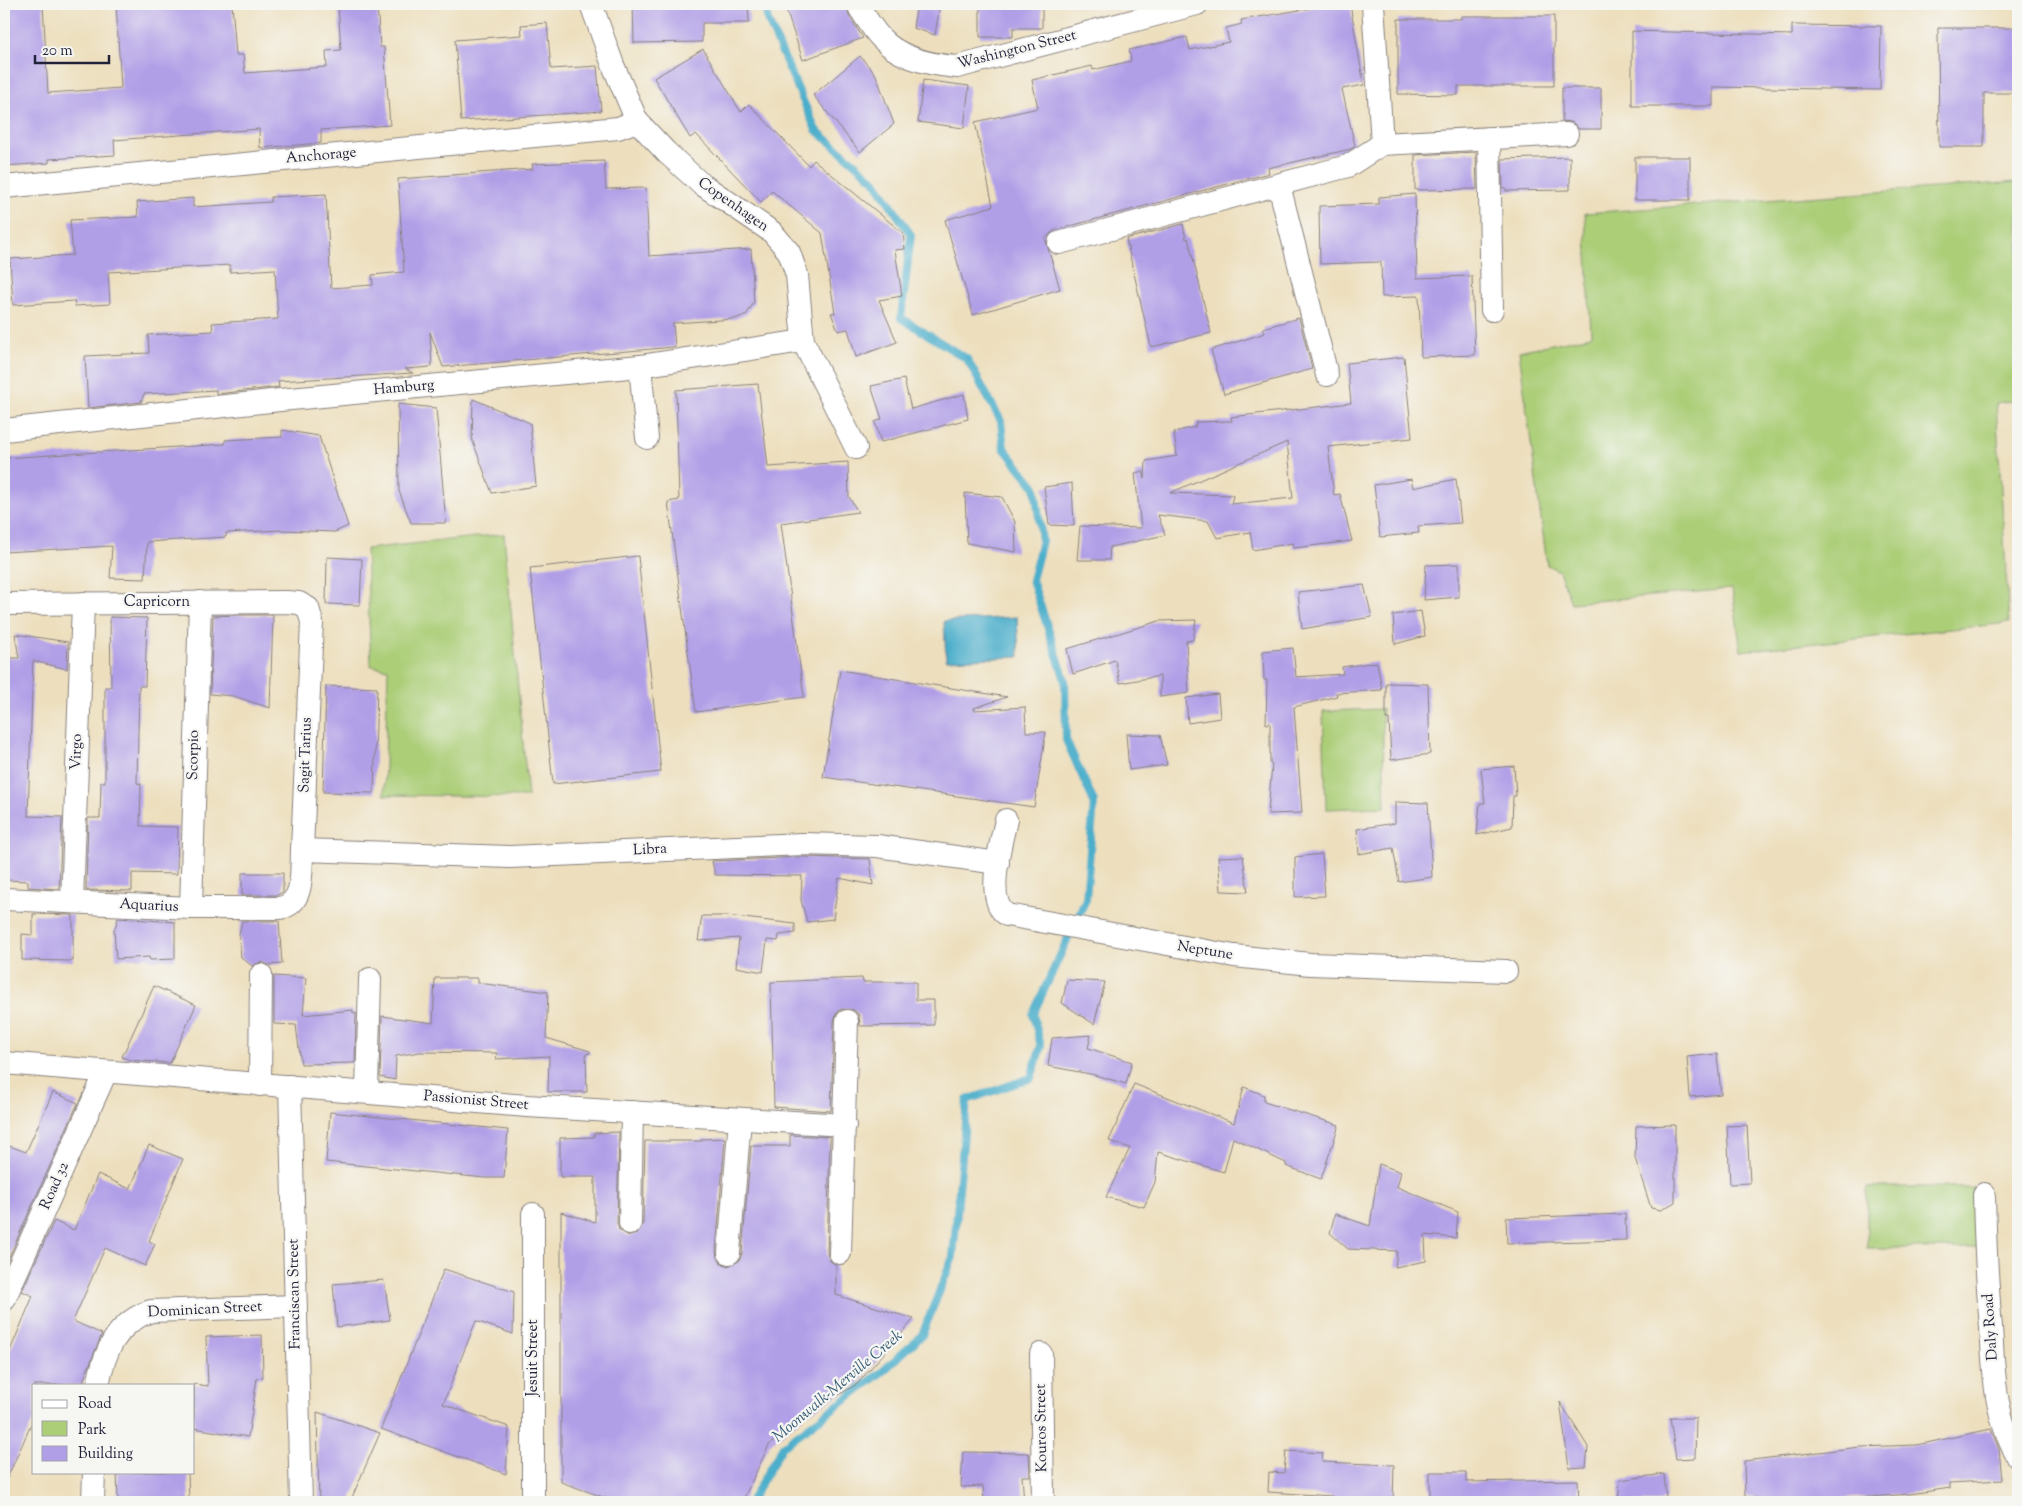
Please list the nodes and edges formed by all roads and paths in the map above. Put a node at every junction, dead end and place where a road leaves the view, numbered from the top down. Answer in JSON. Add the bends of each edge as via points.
{"nodes":[{"id":1,"x":592,"y":4,"type":"edge"},
{"id":2,"x":859,"y":4,"type":"edge"},
{"id":3,"x":1197,"y":4,"type":"edge"},
{"id":4,"x":1373,"y":4,"type":"edge"},
{"id":5,"x":637,"y":121,"type":"junction"},
{"id":6,"x":1567,"y":134,"type":"dead end"},
{"id":7,"x":1489,"y":138,"type":"junction"},
{"id":8,"x":1382,"y":144,"type":"junction"},
{"id":9,"x":1280,"y":185,"type":"junction"},
{"id":10,"x":4,"y":186,"type":"edge"},
{"id":11,"x":1059,"y":243,"type":"dead end"},
{"id":12,"x":1492,"y":310,"type":"dead end"},
{"id":13,"x":803,"y":342,"type":"junction"},
{"id":14,"x":640,"y":366,"type":"junction"},
{"id":15,"x":1327,"y":375,"type":"dead end"},
{"id":16,"x":4,"y":430,"type":"edge"},
{"id":17,"x":648,"y":438,"type":"dead end"},
{"id":18,"x":856,"y":448,"type":"dead end"},
{"id":19,"x":200,"y":602,"type":"junction"},
{"id":20,"x":83,"y":603,"type":"junction"},
{"id":21,"x":4,"y":604,"type":"edge"},
{"id":22,"x":308,"y":608,"type":"joint"},
{"id":23,"x":1006,"y":820,"type":"dead end"},
{"id":24,"x":302,"y":850,"type":"junction"},
{"id":25,"x":998,"y":864,"type":"junction"},
{"id":26,"x":4,"y":899,"type":"edge"},
{"id":27,"x":72,"y":902,"type":"junction"},
{"id":28,"x":294,"y":902,"type":"joint"},
{"id":29,"x":191,"y":908,"type":"junction"},
{"id":30,"x":1506,"y":971,"type":"dead end"},
{"id":31,"x":262,"y":975,"type":"dead end"},
{"id":32,"x":370,"y":979,"type":"dead end"},
{"id":33,"x":847,"y":1021,"type":"dead end"},
{"id":34,"x":4,"y":1063,"type":"edge"},
{"id":35,"x":106,"y":1072,"type":"junction"},
{"id":36,"x":260,"y":1084,"type":"junction"},
{"id":37,"x":290,"y":1086,"type":"junction"},
{"id":38,"x":367,"y":1091,"type":"junction"},
{"id":39,"x":632,"y":1112,"type":"junction"},
{"id":40,"x":740,"y":1119,"type":"junction"},
{"id":41,"x":845,"y":1125,"type":"junction"},
{"id":42,"x":1984,"y":1194,"type":"dead end"},
{"id":43,"x":533,"y":1214,"type":"dead end"},
{"id":44,"x":630,"y":1223,"type":"dead end"},
{"id":45,"x":729,"y":1253,"type":"dead end"},
{"id":46,"x":840,"y":1253,"type":"dead end"},
{"id":47,"x":4,"y":1300,"type":"edge"},
{"id":48,"x":295,"y":1306,"type":"junction"},
{"id":49,"x":1041,"y":1354,"type":"dead end"},
{"id":50,"x":98,"y":1384,"type":"edge"},
{"id":51,"x":2018,"y":1457,"type":"edge"},
{"id":52,"x":94,"y":1474,"type":"edge"},
{"id":53,"x":93,"y":1502,"type":"edge"},
{"id":54,"x":300,"y":1502,"type":"edge"},
{"id":55,"x":533,"y":1502,"type":"edge"},
{"id":56,"x":1043,"y":1502,"type":"edge"}],
"edges":[{"from":1,"to":5,"type":"street","name":"Copenhagen"},
{"from":2,"to":3,"type":"street","name":"Washington Street","via":[[881,39],[908,56],[935,65],[957,67]]},
{"from":4,"to":8,"type":"street"},
{"from":5,"to":10,"type":"street","name":"Anchorage","via":[[618,128]]},
{"from":5,"to":13,"type":"street","name":"Copenhagen","via":[[700,183],[772,232],[789,252],[797,275]]},
{"from":6,"to":7,"type":"street"},
{"from":7,"to":8,"type":"street"},
{"from":7,"to":12,"type":"street"},
{"from":8,"to":9,"type":"street","via":[[1348,166]]},
{"from":9,"to":11,"type":"street"},
{"from":9,"to":15,"type":"street"},
{"from":13,"to":14,"type":"street","name":"Hamburg"},
{"from":13,"to":18,"type":"street","name":"Copenhagen"},
{"from":14,"to":16,"type":"street","name":"Hamburg"},
{"from":14,"to":17,"type":"street"},
{"from":19,"to":20,"type":"street","name":"Capricorn"},
{"from":19,"to":22,"type":"street","name":"Capricorn","via":[[287,602]]},
{"from":19,"to":29,"type":"street","name":"Scorpio"},
{"from":20,"to":21,"type":"street","name":"Capricorn"},
{"from":20,"to":27,"type":"street","name":"Virgo"},
{"from":22,"to":24,"type":"street","name":"Sagit Tarius","via":[[312,622]]},
{"from":23,"to":25,"type":"street","name":"Neptune"},
{"from":24,"to":25,"type":"street","name":"Libra","via":[[510,857],[803,844],[877,846]]},
{"from":24,"to":28,"type":"street","name":"Sagit Tarius"},
{"from":25,"to":30,"type":"street","name":"Neptune","via":[[995,895],[1001,911],[1007,915],[1234,956],[1310,964]]},
{"from":26,"to":27,"type":"street","name":"Aquarius"},
{"from":27,"to":29,"type":"street","name":"Aquarius"},
{"from":28,"to":29,"type":"street","name":"Aquarius","via":[[279,908]]},
{"from":31,"to":36,"type":"street"},
{"from":32,"to":38,"type":"street"},
{"from":33,"to":41,"type":"street"},
{"from":34,"to":35,"type":"street","name":"Passionist Street"},
{"from":35,"to":36,"type":"street","name":"Passionist Street"},
{"from":35,"to":47,"type":"street","name":"Road 32"},
{"from":36,"to":37,"type":"street","name":"Passionist Street"},
{"from":37,"to":38,"type":"street","name":"Passionist Street"},
{"from":37,"to":48,"type":"street","name":"Franciscan Street"},
{"from":38,"to":39,"type":"street","name":"Passionist Street"},
{"from":39,"to":40,"type":"street","name":"Passionist Street"},
{"from":39,"to":44,"type":"street"},
{"from":40,"to":41,"type":"street","name":"Passionist Street"},
{"from":40,"to":45,"type":"street"},
{"from":41,"to":46,"type":"street"},
{"from":42,"to":51,"type":"street","name":"Daly Road","via":[[1985,1257],[1997,1403]]},
{"from":43,"to":55,"type":"street","name":"Jesuit Street"},
{"from":48,"to":50,"type":"street","name":"Dominican Street","via":[[151,1311],[137,1316],[120,1329],[109,1347]]},
{"from":48,"to":54,"type":"street","name":"Franciscan Street"},
{"from":49,"to":56,"type":"street","name":"Kouros Street"},
{"from":52,"to":53,"type":"street"}]}
